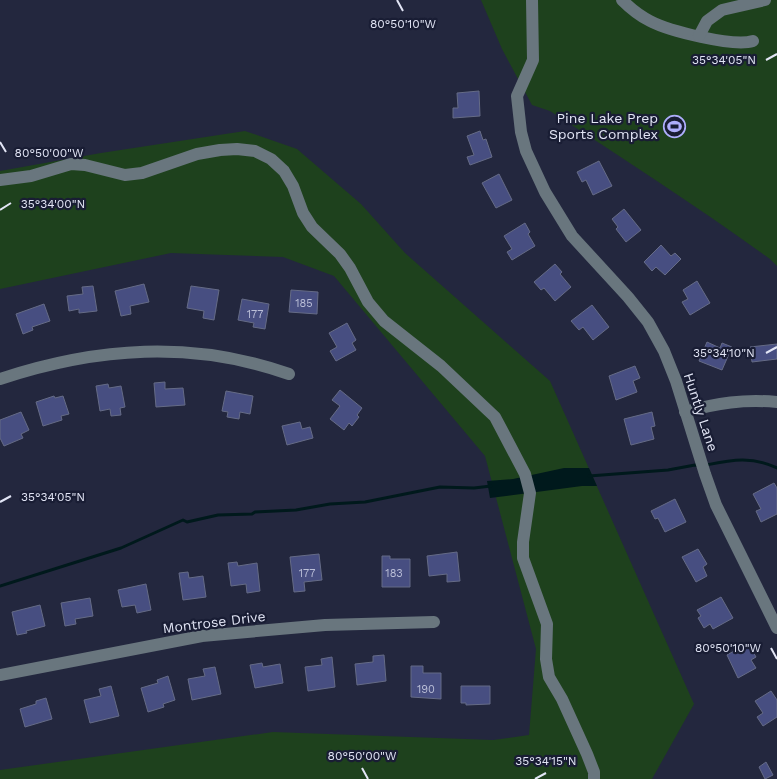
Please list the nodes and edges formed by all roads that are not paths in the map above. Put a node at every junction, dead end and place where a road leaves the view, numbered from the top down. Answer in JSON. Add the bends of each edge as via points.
{"nodes":[{"id":1,"x":532,"y":0,"type":"edge"},
{"id":2,"x":622,"y":0,"type":"edge"},
{"id":3,"x":764,"y":0,"type":"edge"},
{"id":4,"x":699,"y":36,"type":"junction"},
{"id":5,"x":753,"y":41,"type":"dead end"},
{"id":6,"x":0,"y":180,"type":"edge"},
{"id":7,"x":289,"y":374,"type":"dead end"},
{"id":8,"x":0,"y":379,"type":"edge"},
{"id":9,"x":777,"y":402,"type":"edge"},
{"id":10,"x":685,"y":412,"type":"junction"},
{"id":11,"x":434,"y":622,"type":"dead end"},
{"id":12,"x":777,"y":628,"type":"edge"},
{"id":13,"x":0,"y":675,"type":"edge"},
{"id":14,"x":594,"y":779,"type":"edge"}],
"edges":[{"from":1,"to":10,"type":"street","name":"Huntly Lane","via":[[533,60],[517,96],[526,151],[545,192],[572,236],[648,322],[664,351]]},
{"from":2,"to":4,"type":"street","via":[[649,21]]},
{"from":3,"to":4,"type":"street","via":[[722,10],[707,21]]},
{"from":4,"to":5,"type":"street","via":[[734,43]]},
{"from":6,"to":14,"type":"street","via":[[31,176],[71,164],[125,174],[142,173],[197,154],[237,149],[271,159],[284,171],[303,213],[312,227],[340,254],[368,302],[384,321],[441,366],[494,417],[525,474],[530,493],[523,558],[547,624],[549,677],[587,754]]},
{"from":7,"to":8,"type":"street","via":[[259,363],[190,352],[129,351],[81,357]]},
{"from":9,"to":10,"type":"street","via":[[751,400],[712,404]]},
{"from":10,"to":12,"type":"street","name":"Huntly Lane","via":[[716,505]]},
{"from":11,"to":13,"type":"street","name":"Montrose Drive","via":[[325,625],[202,636]]}]}
